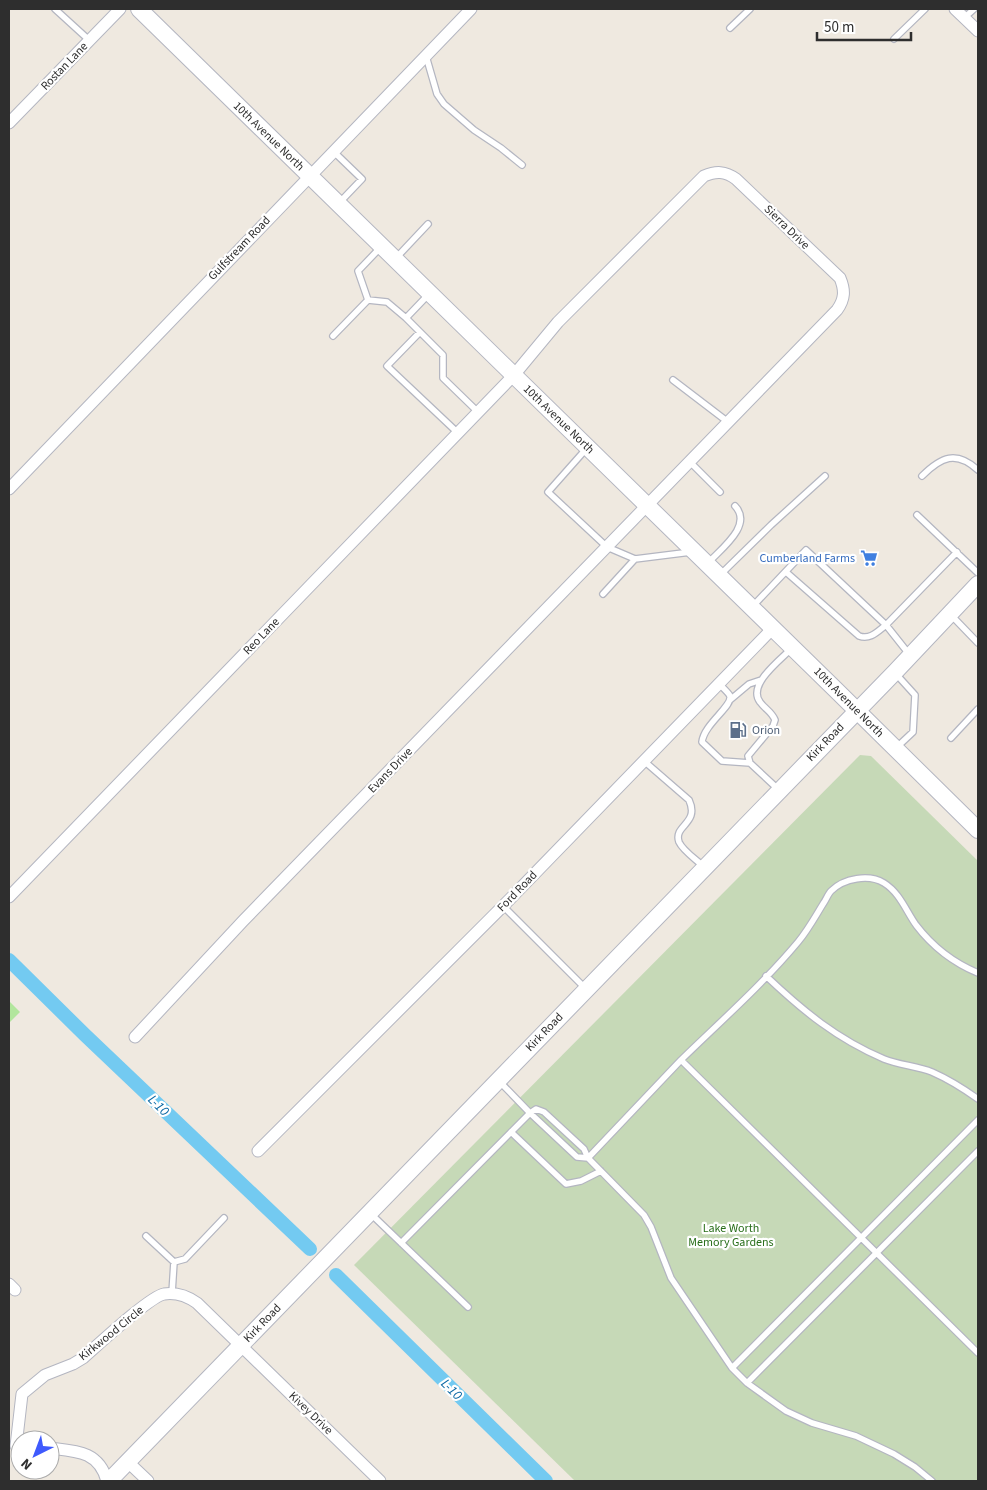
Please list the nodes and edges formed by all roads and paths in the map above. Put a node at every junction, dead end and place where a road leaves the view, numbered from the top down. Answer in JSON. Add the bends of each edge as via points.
{"nodes":[{"id":1,"x":55,"y":9,"type":"edge"},
{"id":2,"x":120,"y":9,"type":"edge"},
{"id":3,"x":139,"y":9,"type":"edge"},
{"id":4,"x":471,"y":9,"type":"edge"},
{"id":5,"x":750,"y":9,"type":"edge"},
{"id":6,"x":925,"y":9,"type":"edge"},
{"id":7,"x":955,"y":9,"type":"edge"},
{"id":8,"x":974,"y":9,"type":"edge"},
{"id":9,"x":964,"y":18,"type":"junction"},
{"id":10,"x":730,"y":28,"type":"dead end"},
{"id":11,"x":978,"y":31,"type":"edge"},
{"id":12,"x":894,"y":39,"type":"dead end"},
{"id":13,"x":90,"y":40,"type":"junction"},
{"id":14,"x":426,"y":56,"type":"junction"},
{"id":15,"x":9,"y":123,"type":"edge"},
{"id":16,"x":333,"y":151,"type":"junction"},
{"id":17,"x":522,"y":164,"type":"dead end"},
{"id":18,"x":310,"y":175,"type":"junction"},
{"id":19,"x":338,"y":204,"type":"junction"},
{"id":20,"x":428,"y":224,"type":"dead end"},
{"id":21,"x":382,"y":246,"type":"junction"},
{"id":22,"x":395,"y":259,"type":"junction"},
{"id":23,"x":430,"y":293,"type":"junction"},
{"id":24,"x":368,"y":300,"type":"junction"},
{"id":25,"x":406,"y":318,"type":"junction"},
{"id":26,"x":420,"y":332,"type":"junction"},
{"id":27,"x":332,"y":336,"type":"dead end"},
{"id":28,"x":514,"y":375,"type":"junction"},
{"id":29,"x":673,"y":380,"type":"dead end"},
{"id":30,"x":478,"y":412,"type":"junction"},
{"id":31,"x":728,"y":422,"type":"junction"},
{"id":32,"x":458,"y":433,"type":"junction"},
{"id":33,"x":588,"y":447,"type":"junction"},
{"id":34,"x":690,"y":462,"type":"junction"},
{"id":35,"x":978,"y":470,"type":"edge"},
{"id":36,"x":825,"y":476,"type":"dead end"},
{"id":37,"x":922,"y":476,"type":"dead end"},
{"id":38,"x":9,"y":489,"type":"edge"},
{"id":39,"x":720,"y":492,"type":"dead end"},
{"id":40,"x":647,"y":505,"type":"junction"},
{"id":41,"x":735,"y":506,"type":"dead end"},
{"id":42,"x":917,"y":515,"type":"dead end"},
{"id":43,"x":607,"y":546,"type":"junction"},
{"id":44,"x":695,"y":552,"type":"junction"},
{"id":45,"x":957,"y":552,"type":"junction"},
{"id":46,"x":635,"y":559,"type":"junction"},
{"id":47,"x":707,"y":564,"type":"junction"},
{"id":48,"x":786,"y":572,"type":"junction"},
{"id":49,"x":978,"y":573,"type":"edge"},
{"id":50,"x":720,"y":576,"type":"junction"},
{"id":51,"x":978,"y":584,"type":"edge"},
{"id":52,"x":603,"y":594,"type":"dead end"},
{"id":53,"x":752,"y":607,"type":"junction"},
{"id":54,"x":949,"y":614,"type":"junction"},
{"id":55,"x":886,"y":625,"type":"junction"},
{"id":56,"x":773,"y":628,"type":"junction"},
{"id":57,"x":978,"y":642,"type":"edge"},
{"id":58,"x":792,"y":647,"type":"junction"},
{"id":59,"x":910,"y":655,"type":"junction"},
{"id":60,"x":895,"y":672,"type":"junction"},
{"id":61,"x":761,"y":680,"type":"junction"},
{"id":62,"x":719,"y":684,"type":"junction"},
{"id":63,"x":730,"y":700,"type":"junction"},
{"id":64,"x":978,"y":709,"type":"edge"},
{"id":65,"x":857,"y":710,"type":"junction"},
{"id":66,"x":951,"y":738,"type":"dead end"},
{"id":67,"x":896,"y":748,"type":"junction"},
{"id":68,"x":644,"y":760,"type":"junction"},
{"id":69,"x":750,"y":763,"type":"junction"},
{"id":70,"x":779,"y":790,"type":"junction"},
{"id":71,"x":978,"y":830,"type":"edge"},
{"id":72,"x":704,"y":867,"type":"junction"},
{"id":73,"x":9,"y":897,"type":"edge"},
{"id":74,"x":503,"y":906,"type":"junction"},
{"id":75,"x":978,"y":974,"type":"edge"},
{"id":76,"x":766,"y":976,"type":"junction"},
{"id":77,"x":586,"y":989,"type":"junction"},
{"id":78,"x":135,"y":1037,"type":"dead end"},
{"id":79,"x":681,"y":1060,"type":"junction"},
{"id":80,"x":498,"y":1080,"type":"junction"},
{"id":81,"x":978,"y":1099,"type":"edge"},
{"id":82,"x":530,"y":1113,"type":"junction"},
{"id":83,"x":978,"y":1120,"type":"edge"},
{"id":84,"x":512,"y":1132,"type":"junction"},
{"id":85,"x":258,"y":1151,"type":"dead end"},
{"id":86,"x":978,"y":1151,"type":"edge"},
{"id":87,"x":588,"y":1158,"type":"junction"},
{"id":88,"x":601,"y":1171,"type":"junction"},
{"id":89,"x":369,"y":1212,"type":"junction"},
{"id":90,"x":224,"y":1218,"type":"dead end"},
{"id":91,"x":146,"y":1236,"type":"dead end"},
{"id":92,"x":861,"y":1238,"type":"junction"},
{"id":93,"x":401,"y":1243,"type":"junction"},
{"id":94,"x":876,"y":1254,"type":"junction"},
{"id":95,"x":174,"y":1262,"type":"junction"},
{"id":96,"x":172,"y":1293,"type":"junction"},
{"id":97,"x":468,"y":1307,"type":"dead end"},
{"id":98,"x":240,"y":1346,"type":"junction"},
{"id":99,"x":978,"y":1353,"type":"edge"},
{"id":100,"x":732,"y":1368,"type":"junction"},
{"id":101,"x":747,"y":1383,"type":"junction"},
{"id":102,"x":17,"y":1430,"type":"edge"},
{"id":103,"x":60,"y":1450,"type":"edge"},
{"id":104,"x":128,"y":1462,"type":"junction"},
{"id":105,"x":108,"y":1481,"type":"edge"},
{"id":106,"x":148,"y":1481,"type":"edge"},
{"id":107,"x":380,"y":1481,"type":"edge"},
{"id":108,"x":932,"y":1481,"type":"edge"}],
"edges":[{"from":1,"to":13,"type":"lane"},
{"from":2,"to":13,"type":"street","name":"Rostan Lane"},
{"from":3,"to":18,"type":"street","name":"10th Avenue North"},
{"from":4,"to":14,"type":"street","name":"Gulfstream Road"},
{"from":5,"to":10,"type":"lane"},
{"from":6,"to":12,"type":"lane"},
{"from":7,"to":9,"type":"street"},
{"from":8,"to":9,"type":"lane"},
{"from":9,"to":11,"type":"street"},
{"from":13,"to":15,"type":"street","name":"Rostan Lane"},
{"from":14,"to":16,"type":"street","name":"Gulfstream Road"},
{"from":14,"to":17,"type":"lane","via":[[437,94],[444,104]]},
{"from":16,"to":18,"type":"street","name":"Gulfstream Road"},
{"from":16,"to":19,"type":"lane","via":[[362,179]]},
{"from":18,"to":19,"type":"street","name":"10th Avenue North"},
{"from":18,"to":38,"type":"street","name":"Gulfstream Road"},
{"from":19,"to":21,"type":"street","name":"10th Avenue North"},
{"from":20,"to":22,"type":"lane"},
{"from":21,"to":22,"type":"street","name":"10th Avenue North"},
{"from":21,"to":24,"type":"lane","via":[[358,271]]},
{"from":22,"to":23,"type":"street","name":"10th Avenue North"},
{"from":23,"to":25,"type":"lane"},
{"from":23,"to":28,"type":"street","name":"10th Avenue North"},
{"from":24,"to":25,"type":"lane","via":[[387,302]]},
{"from":24,"to":27,"type":"lane"},
{"from":25,"to":26,"type":"lane"},
{"from":26,"to":30,"type":"lane","via":[[443,355],[443,378]]},
{"from":26,"to":32,"type":"lane","via":[[387,366]]},
{"from":28,"to":30,"type":"street","name":"Reo Lane"},
{"from":28,"to":31,"type":"street","name":"Sierra Drive","via":[[558,322],[704,176],[720,172],[736,179],[840,278],[844,286],[842,303],[837,310]]},
{"from":28,"to":33,"type":"street","name":"10th Avenue North"},
{"from":29,"to":31,"type":"lane"},
{"from":30,"to":32,"type":"street","name":"Reo Lane"},
{"from":31,"to":34,"type":"street","name":"Sierra Drive"},
{"from":32,"to":73,"type":"street","name":"Reo Lane"},
{"from":33,"to":40,"type":"street","name":"10th Avenue North"},
{"from":33,"to":43,"type":"lane","via":[[548,492]]},
{"from":34,"to":39,"type":"lane"},
{"from":34,"to":40,"type":"street","name":"Sierra Drive"},
{"from":35,"to":37,"type":"lane","via":[[966,460],[951,458],[935,464]]},
{"from":36,"to":50,"type":"lane"},
{"from":40,"to":43,"type":"street","name":"Evans Drive"},
{"from":40,"to":44,"type":"street","name":"10th Avenue North"},
{"from":41,"to":47,"type":"lane","via":[[741,516],[736,533]]},
{"from":42,"to":45,"type":"lane"},
{"from":43,"to":46,"type":"lane"},
{"from":43,"to":78,"type":"street","name":"Evans Drive","via":[[243,921]]},
{"from":44,"to":46,"type":"lane"},
{"from":44,"to":47,"type":"street","name":"10th Avenue North"},
{"from":45,"to":49,"type":"lane"},
{"from":45,"to":55,"type":"lane"},
{"from":46,"to":52,"type":"lane"},
{"from":47,"to":50,"type":"street","name":"10th Avenue North"},
{"from":48,"to":53,"type":"lane"},
{"from":48,"to":55,"type":"lane","via":[[859,636],[870,637]]},
{"from":48,"to":55,"type":"lane","via":[[806,550]]},
{"from":50,"to":53,"type":"street","name":"10th Avenue North"},
{"from":51,"to":54,"type":"street","name":"Kirk Road"},
{"from":53,"to":56,"type":"street","name":"10th Avenue North"},
{"from":54,"to":57,"type":"lane"},
{"from":54,"to":59,"type":"street","name":"Kirk Road"},
{"from":55,"to":59,"type":"lane"},
{"from":56,"to":58,"type":"street","name":"10th Avenue North"},
{"from":56,"to":62,"type":"street","name":"Ford Road"},
{"from":58,"to":61,"type":"lane"},
{"from":58,"to":65,"type":"street","name":"10th Avenue North"},
{"from":59,"to":60,"type":"street","name":"Kirk Road"},
{"from":60,"to":65,"type":"street","name":"Kirk Road"},
{"from":60,"to":67,"type":"lane","via":[[915,695],[913,732]]},
{"from":61,"to":63,"type":"lane","via":[[749,684]]},
{"from":61,"to":69,"type":"lane","via":[[757,696],[775,720],[748,756]]},
{"from":62,"to":63,"type":"lane"},
{"from":62,"to":68,"type":"street","name":"Ford Road"},
{"from":63,"to":69,"type":"lane","via":[[706,728],[702,742],[722,761]]},
{"from":64,"to":66,"type":"lane"},
{"from":65,"to":67,"type":"street","name":"10th Avenue North"},
{"from":65,"to":70,"type":"street","name":"Kirk Road"},
{"from":67,"to":71,"type":"street","name":"10th Avenue North"},
{"from":68,"to":72,"type":"lane","via":[[689,800],[693,809],[679,832],[679,841]]},
{"from":68,"to":74,"type":"street","name":"Ford Road"},
{"from":69,"to":70,"type":"lane"},
{"from":70,"to":72,"type":"street","name":"Kirk Road"},
{"from":72,"to":77,"type":"street","name":"Kirk Road"},
{"from":74,"to":77,"type":"lane"},
{"from":74,"to":85,"type":"street","name":"Ford Road"},
{"from":75,"to":76,"type":"lane","via":[[956,962],[928,938],[892,888],[872,878],[860,878],[832,891],[808,929]]},
{"from":76,"to":79,"type":"lane"},
{"from":76,"to":81,"type":"lane","via":[[797,1006],[840,1037],[886,1060],[931,1072]]},
{"from":77,"to":80,"type":"street","name":"Kirk Road"},
{"from":79,"to":87,"type":"lane"},
{"from":79,"to":92,"type":"lane"},
{"from":80,"to":82,"type":"lane"},
{"from":80,"to":89,"type":"street","name":"Kirk Road"},
{"from":82,"to":84,"type":"lane"},
{"from":82,"to":87,"type":"lane","via":[[577,1157]]},
{"from":82,"to":87,"type":"lane","via":[[536,1109],[544,1112],[584,1149]]},
{"from":83,"to":92,"type":"lane"},
{"from":84,"to":88,"type":"lane","via":[[566,1184]]},
{"from":84,"to":93,"type":"lane"},
{"from":86,"to":94,"type":"lane"},
{"from":87,"to":88,"type":"lane"},
{"from":88,"to":100,"type":"lane","via":[[644,1215],[671,1278]]},
{"from":89,"to":93,"type":"lane"},
{"from":89,"to":98,"type":"street","name":"Kirk Road"},
{"from":90,"to":95,"type":"lane","via":[[185,1259]]},
{"from":91,"to":95,"type":"lane"},
{"from":92,"to":94,"type":"lane"},
{"from":92,"to":100,"type":"lane"},
{"from":93,"to":97,"type":"lane"},
{"from":94,"to":99,"type":"lane"},
{"from":94,"to":101,"type":"lane"},
{"from":95,"to":96,"type":"lane"},
{"from":96,"to":98,"type":"street","via":[[197,1303]]},
{"from":96,"to":102,"type":"street","name":"Kirkwood Circle","via":[[155,1297],[82,1358],[45,1375],[22,1394]]},
{"from":98,"to":104,"type":"street","name":"Kirk Road"},
{"from":98,"to":107,"type":"street","name":"Kivey Drive"},
{"from":100,"to":101,"type":"lane"},
{"from":101,"to":108,"type":"lane","via":[[786,1411],[812,1423],[856,1436],[894,1454]]},
{"from":103,"to":105,"type":"street","via":[[86,1454],[100,1465]]},
{"from":104,"to":105,"type":"street","name":"Kirk Road"},
{"from":104,"to":106,"type":"street"}]}
